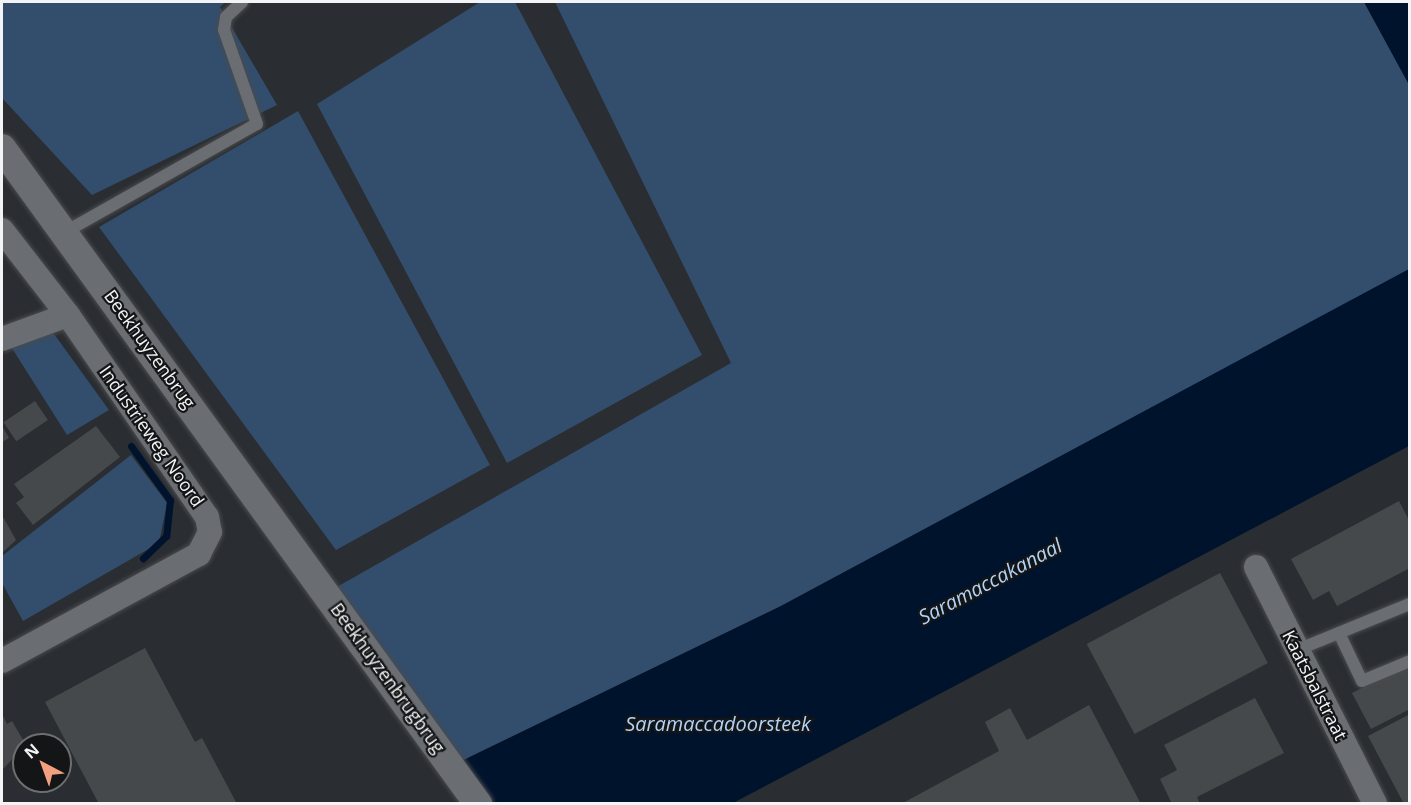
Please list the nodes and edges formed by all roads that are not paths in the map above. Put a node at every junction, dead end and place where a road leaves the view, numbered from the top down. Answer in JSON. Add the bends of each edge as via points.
{"nodes":[{"id":1,"x":242,"y":2,"type":"edge"},
{"id":2,"x":2,"y":148,"type":"edge"},
{"id":3,"x":2,"y":230,"type":"edge"},
{"id":4,"x":65,"y":232,"type":"junction"},
{"id":5,"x":68,"y":315,"type":"junction"},
{"id":6,"x":2,"y":339,"type":"edge"},
{"id":7,"x":297,"y":552,"type":"joint"},
{"id":8,"x":1256,"y":567,"type":"dead end"},
{"id":9,"x":1410,"y":604,"type":"edge"},
{"id":10,"x":1339,"y":633,"type":"junction"},
{"id":11,"x":1297,"y":650,"type":"junction"},
{"id":12,"x":2,"y":661,"type":"edge"},
{"id":13,"x":1410,"y":661,"type":"edge"},
{"id":14,"x":478,"y":804,"type":"edge"},
{"id":15,"x":1375,"y":804,"type":"edge"}],
"edges":[{"from":1,"to":4,"type":"lane","via":[[226,17],[224,30],[257,124]]},
{"from":2,"to":4,"type":"street","name":"Beekhuyzenbrug"},
{"from":3,"to":5,"type":"street","name":"Industrieweg Noord"},
{"from":4,"to":7,"type":"street","name":"Beekhuyzenbrug"},
{"from":5,"to":6,"type":"street"},
{"from":5,"to":12,"type":"street","name":"Industrieweg Noord","via":[[207,517],[208,540],[199,554]]},
{"from":7,"to":14,"type":"street","name":"Beekhuyzenbrugbrug"},
{"from":8,"to":11,"type":"street","name":"Kaatsbalstraat"},
{"from":9,"to":10,"type":"lane"},
{"from":10,"to":11,"type":"lane"},
{"from":10,"to":13,"type":"lane","via":[[1362,681]]},
{"from":11,"to":15,"type":"street","name":"Kaatsbalstraat"}]}
